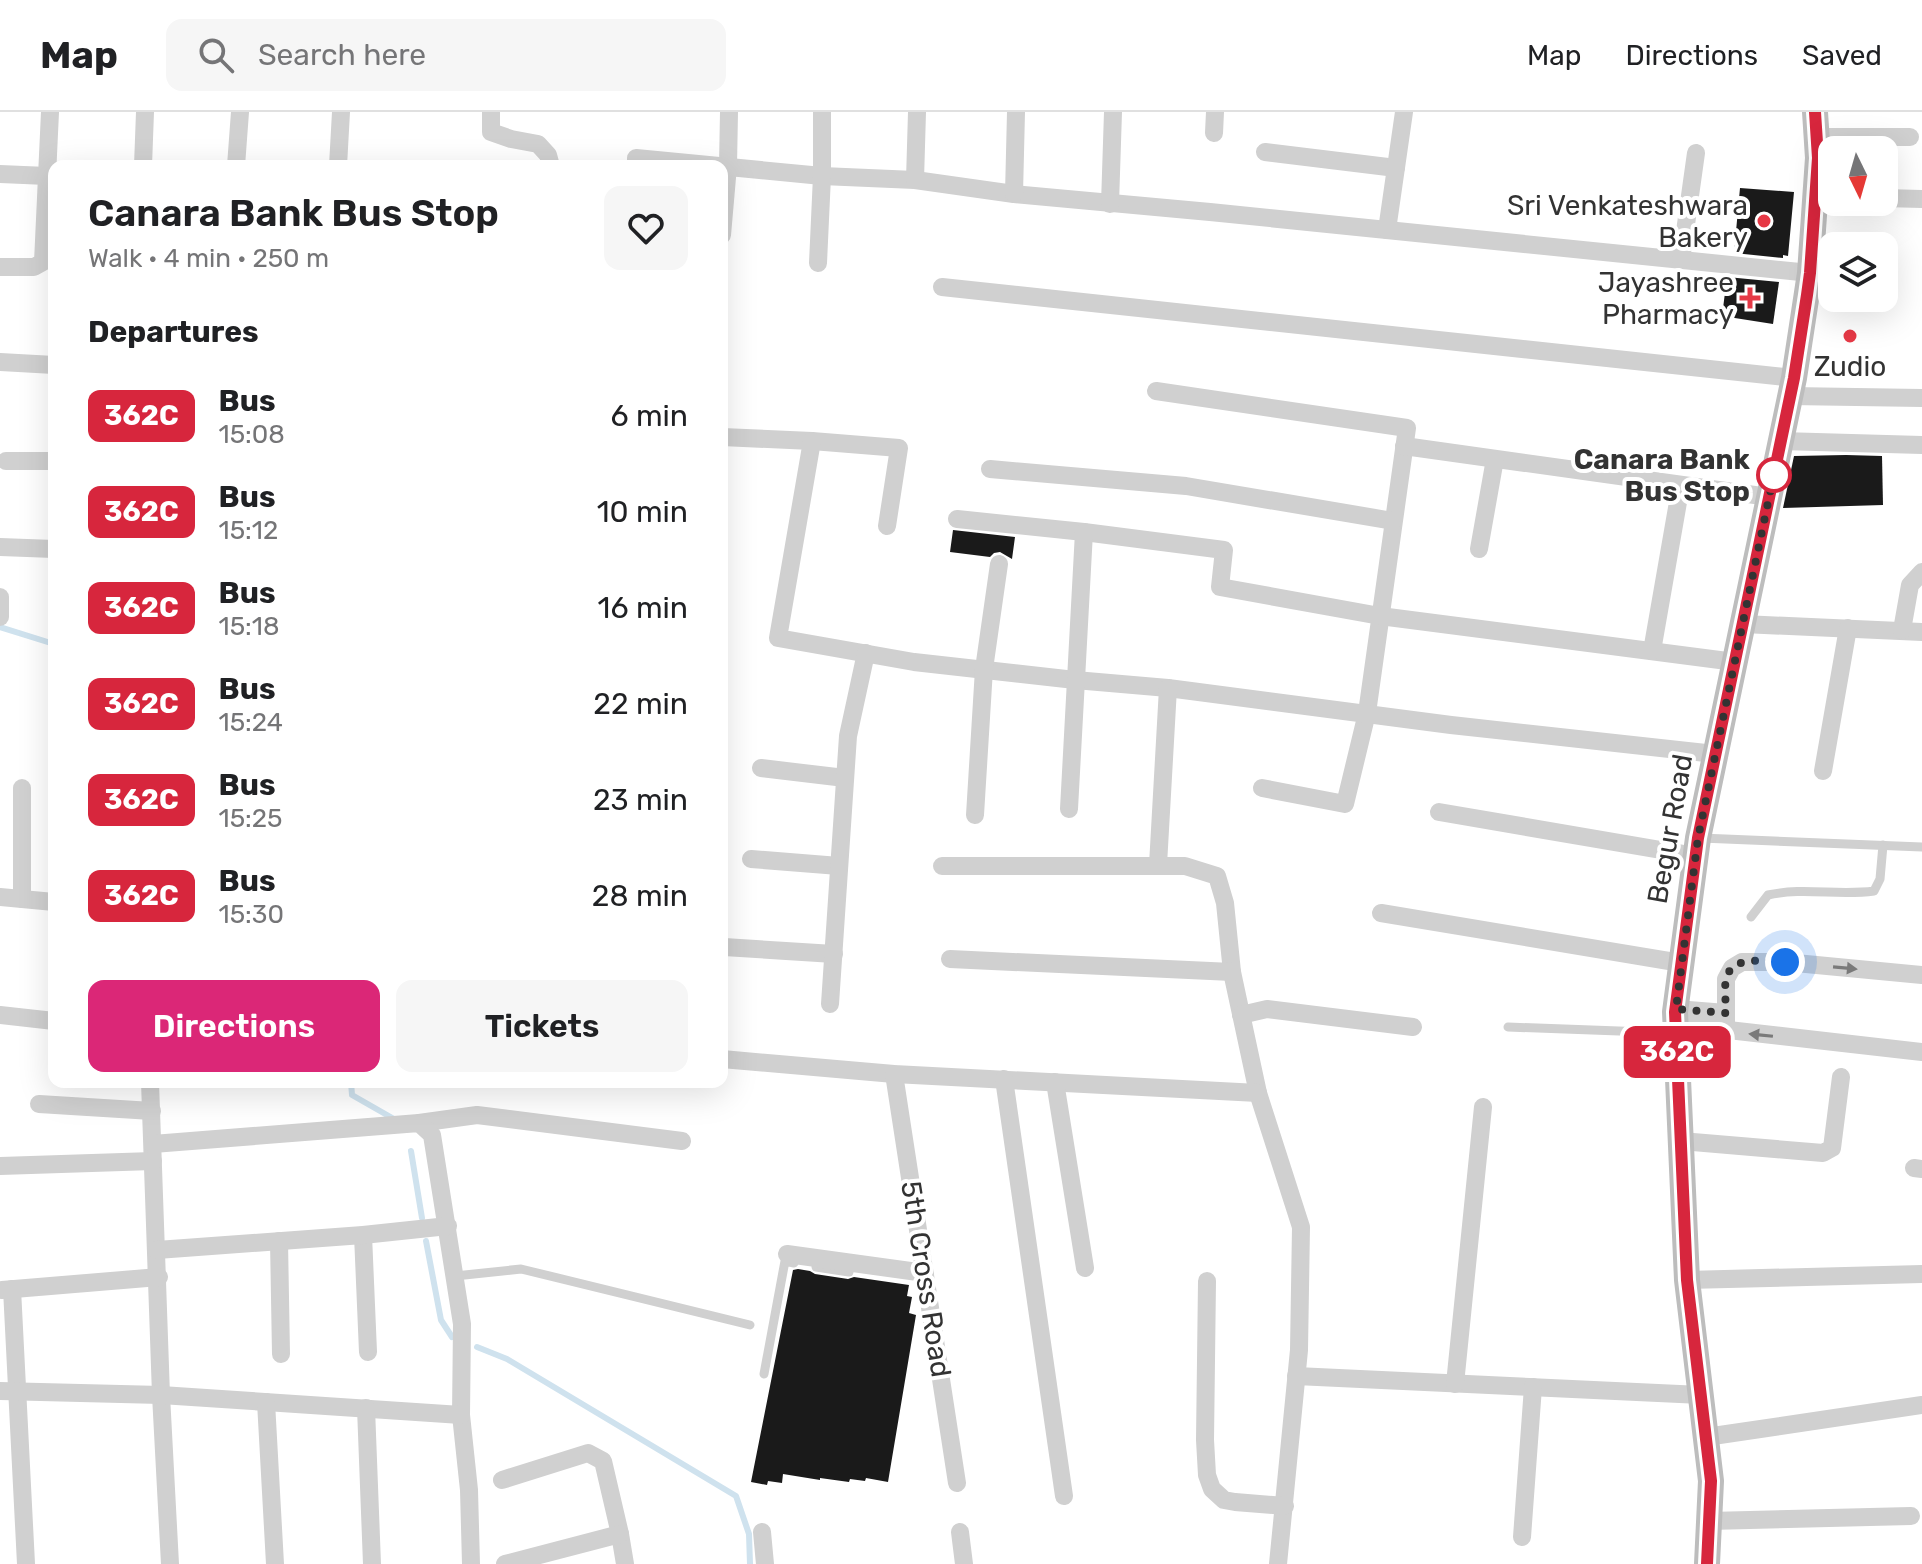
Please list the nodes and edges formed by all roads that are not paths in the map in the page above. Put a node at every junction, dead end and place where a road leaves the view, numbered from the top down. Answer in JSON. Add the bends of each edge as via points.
{"nodes":[{"id":1,"x":50,"y":112,"type":"edge"},
{"id":2,"x":145,"y":112,"type":"edge"},
{"id":3,"x":240,"y":112,"type":"edge"},
{"id":4,"x":341,"y":112,"type":"edge"},
{"id":5,"x":491,"y":112,"type":"edge"},
{"id":6,"x":729,"y":112,"type":"edge"},
{"id":7,"x":822,"y":112,"type":"edge"},
{"id":8,"x":917,"y":112,"type":"edge"},
{"id":9,"x":1016,"y":112,"type":"edge"},
{"id":10,"x":1113,"y":112,"type":"edge"},
{"id":11,"x":1215,"y":112,"type":"edge"},
{"id":12,"x":1404,"y":112,"type":"edge"},
{"id":13,"x":1816,"y":124,"type":"edge"},
{"id":14,"x":1214,"y":133,"type":"dead end"},
{"id":15,"x":1910,"y":137,"type":"dead end"},
{"id":16,"x":1265,"y":152,"type":"dead end"},
{"id":17,"x":1696,"y":153,"type":"dead end"},
{"id":18,"x":1818,"y":158,"type":"edge"},
{"id":19,"x":143,"y":160,"type":"edge"},
{"id":20,"x":236,"y":160,"type":"edge"},
{"id":21,"x":338,"y":160,"type":"edge"},
{"id":22,"x":549,"y":160,"type":"edge"},
{"id":23,"x":728,"y":166,"type":"joint"},
{"id":24,"x":1396,"y":168,"type":"junction"},
{"id":25,"x":0,"y":174,"type":"edge"},
{"id":26,"x":47,"y":176,"type":"junction"},
{"id":27,"x":822,"y":176,"type":"junction"},
{"id":28,"x":915,"y":180,"type":"junction"},
{"id":29,"x":1014,"y":194,"type":"junction"},
{"id":30,"x":1898,"y":198,"type":"edge"},
{"id":31,"x":1922,"y":199,"type":"edge"},
{"id":32,"x":1110,"y":204,"type":"junction"},
{"id":33,"x":1820,"y":216,"type":"edge"},
{"id":34,"x":1387,"y":230,"type":"junction"},
{"id":35,"x":1681,"y":260,"type":"junction"},
{"id":36,"x":818,"y":263,"type":"dead end"},
{"id":37,"x":0,"y":267,"type":"edge"},
{"id":38,"x":1810,"y":273,"type":"junction"},
{"id":39,"x":942,"y":287,"type":"dead end"},
{"id":40,"x":0,"y":362,"type":"edge"},
{"id":41,"x":48,"y":365,"type":"edge"},
{"id":42,"x":1792,"y":387,"type":"junction"},
{"id":43,"x":1156,"y":391,"type":"dead end"},
{"id":44,"x":1922,"y":398,"type":"edge"},
{"id":45,"x":728,"y":437,"type":"edge"},
{"id":46,"x":812,"y":441,"type":"junction"},
{"id":47,"x":1781,"y":441,"type":"junction"},
{"id":48,"x":1922,"y":445,"type":"edge"},
{"id":49,"x":1404,"y":446,"type":"junction"},
{"id":50,"x":1495,"y":459,"type":"junction"},
{"id":51,"x":6,"y":461,"type":"dead end"},
{"id":52,"x":48,"y":461,"type":"edge"},
{"id":53,"x":990,"y":469,"type":"dead end"},
{"id":54,"x":1681,"y":485,"type":"junction"},
{"id":55,"x":1769,"y":497,"type":"junction"},
{"id":56,"x":957,"y":519,"type":"dead end"},
{"id":57,"x":1393,"y":521,"type":"junction"},
{"id":58,"x":887,"y":526,"type":"dead end"},
{"id":59,"x":1084,"y":532,"type":"junction"},
{"id":60,"x":0,"y":547,"type":"edge"},
{"id":61,"x":48,"y":549,"type":"edge"},
{"id":62,"x":1479,"y":549,"type":"dead end"},
{"id":63,"x":999,"y":564,"type":"dead end"},
{"id":64,"x":1922,"y":572,"type":"edge"},
{"id":65,"x":0,"y":597,"type":"edge"},
{"id":66,"x":1380,"y":616,"type":"junction"},
{"id":67,"x":0,"y":617,"type":"edge"},
{"id":68,"x":1743,"y":624,"type":"junction"},
{"id":69,"x":1848,"y":628,"type":"junction"},
{"id":70,"x":1902,"y":630,"type":"junction"},
{"id":71,"x":1922,"y":632,"type":"edge"},
{"id":72,"x":1652,"y":651,"type":"junction"},
{"id":73,"x":866,"y":653,"type":"junction"},
{"id":74,"x":1735,"y":662,"type":"junction"},
{"id":75,"x":984,"y":669,"type":"junction"},
{"id":76,"x":1075,"y":680,"type":"junction"},
{"id":77,"x":1168,"y":688,"type":"junction"},
{"id":78,"x":1367,"y":713,"type":"junction"},
{"id":79,"x":1715,"y":754,"type":"junction"},
{"id":80,"x":761,"y":768,"type":"dead end"},
{"id":81,"x":1823,"y":771,"type":"dead end"},
{"id":82,"x":845,"y":778,"type":"junction"},
{"id":83,"x":22,"y":788,"type":"dead end"},
{"id":84,"x":1262,"y":788,"type":"dead end"},
{"id":85,"x":1069,"y":809,"type":"dead end"},
{"id":86,"x":1439,"y":812,"type":"dead end"},
{"id":87,"x":975,"y":815,"type":"dead end"},
{"id":88,"x":1883,"y":845,"type":"junction"},
{"id":89,"x":1697,"y":847,"type":"junction"},
{"id":90,"x":1922,"y":847,"type":"edge"},
{"id":91,"x":751,"y":859,"type":"dead end"},
{"id":92,"x":1158,"y":865,"type":"junction"},
{"id":93,"x":839,"y":866,"type":"junction"},
{"id":94,"x":942,"y":866,"type":"dead end"},
{"id":95,"x":0,"y":897,"type":"edge"},
{"id":96,"x":22,"y":899,"type":"junction"},
{"id":97,"x":48,"y":901,"type":"edge"},
{"id":98,"x":1381,"y":913,"type":"dead end"},
{"id":99,"x":1751,"y":917,"type":"dead end"},
{"id":100,"x":728,"y":947,"type":"edge"},
{"id":101,"x":834,"y":954,"type":"junction"},
{"id":102,"x":950,"y":959,"type":"dead end"},
{"id":103,"x":1681,"y":963,"type":"junction"},
{"id":104,"x":1232,"y":972,"type":"junction"},
{"id":105,"x":1922,"y":975,"type":"edge"},
{"id":106,"x":830,"y":1004,"type":"dead end"},
{"id":107,"x":0,"y":1015,"type":"edge"},
{"id":108,"x":1241,"y":1015,"type":"junction"},
{"id":109,"x":48,"y":1020,"type":"edge"},
{"id":110,"x":1676,"y":1022,"type":"junction"},
{"id":111,"x":1726,"y":1022,"type":"junction"},
{"id":112,"x":1413,"y":1027,"type":"dead end"},
{"id":113,"x":1508,"y":1027,"type":"dead end"},
{"id":114,"x":1922,"y":1052,"type":"edge"},
{"id":115,"x":728,"y":1060,"type":"edge"},
{"id":116,"x":894,"y":1074,"type":"junction"},
{"id":117,"x":1841,"y":1077,"type":"dead end"},
{"id":118,"x":1004,"y":1079,"type":"junction"},
{"id":119,"x":1055,"y":1082,"type":"junction"},
{"id":120,"x":150,"y":1088,"type":"edge"},
{"id":121,"x":1258,"y":1093,"type":"junction"},
{"id":122,"x":39,"y":1104,"type":"dead end"},
{"id":123,"x":1483,"y":1107,"type":"dead end"},
{"id":124,"x":152,"y":1111,"type":"junction"},
{"id":125,"x":419,"y":1123,"type":"junction"},
{"id":126,"x":682,"y":1141,"type":"dead end"},
{"id":127,"x":1681,"y":1141,"type":"junction"},
{"id":128,"x":153,"y":1152,"type":"junction"},
{"id":129,"x":0,"y":1166,"type":"edge"},
{"id":130,"x":448,"y":1226,"type":"junction"},
{"id":131,"x":363,"y":1235,"type":"junction"},
{"id":132,"x":279,"y":1241,"type":"junction"},
{"id":133,"x":157,"y":1250,"type":"junction"},
{"id":134,"x":787,"y":1254,"type":"dead end"},
{"id":135,"x":817,"y":1263,"type":"junction"},
{"id":136,"x":1085,"y":1268,"type":"dead end"},
{"id":137,"x":925,"y":1273,"type":"junction"},
{"id":138,"x":1922,"y":1274,"type":"edge"},
{"id":139,"x":455,"y":1276,"type":"junction"},
{"id":140,"x":159,"y":1277,"type":"junction"},
{"id":141,"x":1687,"y":1280,"type":"junction"},
{"id":142,"x":1207,"y":1281,"type":"dead end"},
{"id":143,"x":6,"y":1290,"type":"edge"},
{"id":144,"x":750,"y":1325,"type":"dead end"},
{"id":145,"x":368,"y":1352,"type":"dead end"},
{"id":146,"x":281,"y":1354,"type":"dead end"},
{"id":147,"x":764,"y":1374,"type":"dead end"},
{"id":148,"x":1296,"y":1376,"type":"junction"},
{"id":149,"x":1455,"y":1384,"type":"junction"},
{"id":150,"x":1533,"y":1387,"type":"junction"},
{"id":151,"x":8,"y":1391,"type":"edge"},
{"id":152,"x":161,"y":1395,"type":"junction"},
{"id":153,"x":1701,"y":1395,"type":"junction"},
{"id":154,"x":266,"y":1402,"type":"junction"},
{"id":155,"x":1922,"y":1405,"type":"edge"},
{"id":156,"x":366,"y":1408,"type":"junction"},
{"id":157,"x":461,"y":1415,"type":"junction"},
{"id":158,"x":1706,"y":1437,"type":"junction"},
{"id":159,"x":502,"y":1480,"type":"dead end"},
{"id":160,"x":957,"y":1483,"type":"dead end"},
{"id":161,"x":1064,"y":1496,"type":"dead end"},
{"id":162,"x":1285,"y":1506,"type":"junction"},
{"id":163,"x":1911,"y":1516,"type":"dead end"},
{"id":164,"x":1709,"y":1521,"type":"junction"},
{"id":165,"x":762,"y":1532,"type":"dead end"},
{"id":166,"x":960,"y":1532,"type":"dead end"},
{"id":167,"x":620,"y":1534,"type":"junction"},
{"id":168,"x":1522,"y":1537,"type":"dead end"},
{"id":169,"x":26,"y":1564,"type":"edge"},
{"id":170,"x":170,"y":1564,"type":"edge"},
{"id":171,"x":275,"y":1564,"type":"edge"},
{"id":172,"x":372,"y":1564,"type":"edge"},
{"id":173,"x":471,"y":1564,"type":"edge"},
{"id":174,"x":505,"y":1564,"type":"edge"},
{"id":175,"x":625,"y":1564,"type":"edge"},
{"id":176,"x":765,"y":1564,"type":"edge"},
{"id":177,"x":964,"y":1564,"type":"edge"},
{"id":178,"x":1278,"y":1564,"type":"edge"},
{"id":179,"x":1707,"y":1564,"type":"edge"}],
"edges":[{"from":1,"to":26,"type":"street"},
{"from":2,"to":19,"type":"street"},
{"from":3,"to":20,"type":"street"},
{"from":4,"to":21,"type":"street"},
{"from":5,"to":22,"type":"street","via":[[491,132],[538,144]]},
{"from":6,"to":23,"type":"street"},
{"from":7,"to":27,"type":"street"},
{"from":8,"to":28,"type":"street"},
{"from":9,"to":29,"type":"street"},
{"from":10,"to":32,"type":"street"},
{"from":11,"to":14,"type":"street"},
{"from":12,"to":24,"type":"street"},
{"from":13,"to":15,"type":"street"},
{"from":13,"to":18,"type":"main road","name":"Begur Road"},
{"from":16,"to":24,"type":"street"},
{"from":17,"to":35,"type":"street"},
{"from":23,"to":27,"type":"street"},
{"from":24,"to":34,"type":"street"},
{"from":25,"to":26,"type":"street"},
{"from":26,"to":37,"type":"street","via":[[43,262]]},
{"from":27,"to":28,"type":"street"},
{"from":27,"to":36,"type":"street"},
{"from":28,"to":29,"type":"street"},
{"from":29,"to":32,"type":"street"},
{"from":30,"to":31,"type":"street"},
{"from":32,"to":34,"type":"street"},
{"from":33,"to":38,"type":"main road","name":"Begur Road"},
{"from":34,"to":35,"type":"street"},
{"from":35,"to":38,"type":"street"},
{"from":38,"to":42,"type":"main road","name":"Begur Road"},
{"from":39,"to":42,"type":"street"},
{"from":40,"to":41,"type":"street"},
{"from":42,"to":44,"type":"street"},
{"from":42,"to":47,"type":"main road","name":"Begur Road"},
{"from":43,"to":49,"type":"street","via":[[1407,428]]},
{"from":45,"to":46,"type":"street"},
{"from":46,"to":58,"type":"street","via":[[899,448]]},
{"from":46,"to":73,"type":"street","via":[[778,638]]},
{"from":47,"to":48,"type":"street"},
{"from":47,"to":55,"type":"main road","name":"Begur Road"},
{"from":49,"to":50,"type":"street"},
{"from":49,"to":57,"type":"street"},
{"from":50,"to":54,"type":"street"},
{"from":50,"to":62,"type":"street"},
{"from":51,"to":52,"type":"street"},
{"from":53,"to":57,"type":"street","via":[[1186,486]]},
{"from":54,"to":55,"type":"street"},
{"from":54,"to":72,"type":"street"},
{"from":55,"to":68,"type":"main road","name":"Begur Road"},
{"from":56,"to":59,"type":"street"},
{"from":57,"to":66,"type":"street"},
{"from":59,"to":66,"type":"street","via":[[1224,550],[1220,587]]},
{"from":59,"to":76,"type":"street"},
{"from":60,"to":61,"type":"street"},
{"from":63,"to":75,"type":"street"},
{"from":64,"to":70,"type":"street","via":[[1910,585]]},
{"from":65,"to":67,"type":"street"},
{"from":66,"to":72,"type":"street"},
{"from":66,"to":78,"type":"street"},
{"from":68,"to":69,"type":"street"},
{"from":68,"to":74,"type":"main road","name":"Begur Road"},
{"from":69,"to":70,"type":"street"},
{"from":69,"to":81,"type":"street"},
{"from":70,"to":71,"type":"street"},
{"from":72,"to":74,"type":"street"},
{"from":73,"to":75,"type":"street"},
{"from":73,"to":82,"type":"street"},
{"from":74,"to":79,"type":"main road","name":"Begur Road"},
{"from":75,"to":76,"type":"street"},
{"from":75,"to":87,"type":"street"},
{"from":76,"to":77,"type":"street"},
{"from":76,"to":85,"type":"street"},
{"from":77,"to":78,"type":"street"},
{"from":77,"to":92,"type":"street"},
{"from":78,"to":79,"type":"street"},
{"from":78,"to":84,"type":"street","via":[[1345,804]]},
{"from":79,"to":89,"type":"main road","name":"Begur Road"},
{"from":80,"to":82,"type":"street"},
{"from":82,"to":93,"type":"street"},
{"from":83,"to":96,"type":"street"},
{"from":86,"to":89,"type":"street"},
{"from":88,"to":89,"type":"lane"},
{"from":88,"to":90,"type":"lane"},
{"from":88,"to":99,"type":"lane","via":[[1874,891],[1778,892],[1768,895]]},
{"from":89,"to":103,"type":"main road","name":"Begur Road"},
{"from":91,"to":93,"type":"street"},
{"from":92,"to":94,"type":"street"},
{"from":92,"to":104,"type":"street","via":[[1217,876]]},
{"from":93,"to":101,"type":"street"},
{"from":95,"to":96,"type":"street"},
{"from":96,"to":97,"type":"street"},
{"from":98,"to":103,"type":"street"},
{"from":100,"to":101,"type":"street"},
{"from":101,"to":106,"type":"street"},
{"from":102,"to":104,"type":"street"},
{"from":103,"to":110,"type":"main road","name":"Begur Road"},
{"from":104,"to":108,"type":"street"},
{"from":111,"to":105,"type":"street","one_way":true,"via":[[1726,979],[1742,962]]},
{"from":107,"to":109,"type":"street"},
{"from":108,"to":112,"type":"street","via":[[1267,1009]]},
{"from":108,"to":121,"type":"street"},
{"from":110,"to":111,"type":"street"},
{"from":110,"to":113,"type":"lane"},
{"from":110,"to":127,"type":"main road","name":"Begur Road"},
{"from":114,"to":111,"type":"street","one_way":true},
{"from":115,"to":116,"type":"street"},
{"from":116,"to":118,"type":"street"},
{"from":116,"to":137,"type":"street","name":"5th Cross Road"},
{"from":117,"to":127,"type":"street","via":[[1832,1148],[1823,1153]]},
{"from":118,"to":119,"type":"street"},
{"from":118,"to":161,"type":"street"},
{"from":119,"to":121,"type":"street"},
{"from":119,"to":136,"type":"street"},
{"from":120,"to":124,"type":"street"},
{"from":121,"to":148,"type":"street","via":[[1301,1227]]},
{"from":122,"to":124,"type":"street"},
{"from":123,"to":149,"type":"street"},
{"from":124,"to":128,"type":"street"},
{"from":125,"to":126,"type":"street","via":[[477,1115]]},
{"from":125,"to":128,"type":"street"},
{"from":125,"to":130,"type":"street","via":[[432,1135]]},
{"from":127,"to":141,"type":"main road","name":"Begur Road"},
{"from":128,"to":129,"type":"street"},
{"from":128,"to":133,"type":"street"},
{"from":130,"to":131,"type":"street"},
{"from":130,"to":139,"type":"street"},
{"from":131,"to":132,"type":"street"},
{"from":131,"to":145,"type":"street"},
{"from":132,"to":133,"type":"street"},
{"from":132,"to":146,"type":"street"},
{"from":133,"to":140,"type":"street"},
{"from":134,"to":135,"type":"street"},
{"from":135,"to":137,"type":"street"},
{"from":135,"to":147,"type":"lane","via":[[785,1261]]},
{"from":137,"to":160,"type":"street","name":"5th Cross Road"},
{"from":138,"to":141,"type":"street"},
{"from":139,"to":144,"type":"lane","via":[[521,1269]]},
{"from":139,"to":157,"type":"street","via":[[462,1324]]},
{"from":140,"to":143,"type":"street"},
{"from":140,"to":152,"type":"street"},
{"from":141,"to":153,"type":"main road","name":"Begur Road"},
{"from":142,"to":162,"type":"street","via":[[1207,1475],[1224,1500]]},
{"from":143,"to":151,"type":"street"},
{"from":148,"to":149,"type":"street"},
{"from":148,"to":162,"type":"street"},
{"from":149,"to":150,"type":"street"},
{"from":150,"to":153,"type":"street"},
{"from":150,"to":168,"type":"street"},
{"from":151,"to":152,"type":"street"},
{"from":151,"to":169,"type":"street"},
{"from":152,"to":154,"type":"street"},
{"from":152,"to":170,"type":"street"},
{"from":153,"to":158,"type":"main road","name":"Begur Road"},
{"from":154,"to":156,"type":"street"},
{"from":154,"to":171,"type":"street"},
{"from":155,"to":158,"type":"street"},
{"from":156,"to":157,"type":"street"},
{"from":156,"to":172,"type":"street"},
{"from":157,"to":173,"type":"street"},
{"from":158,"to":164,"type":"main road","name":"Begur Road"},
{"from":159,"to":167,"type":"street","via":[[588,1453],[603,1461]]},
{"from":162,"to":178,"type":"street"},
{"from":163,"to":164,"type":"street"},
{"from":164,"to":179,"type":"main road","name":"Begur Road"},
{"from":165,"to":176,"type":"street"},
{"from":166,"to":177,"type":"street"},
{"from":167,"to":174,"type":"street"},
{"from":167,"to":175,"type":"street"}]}
